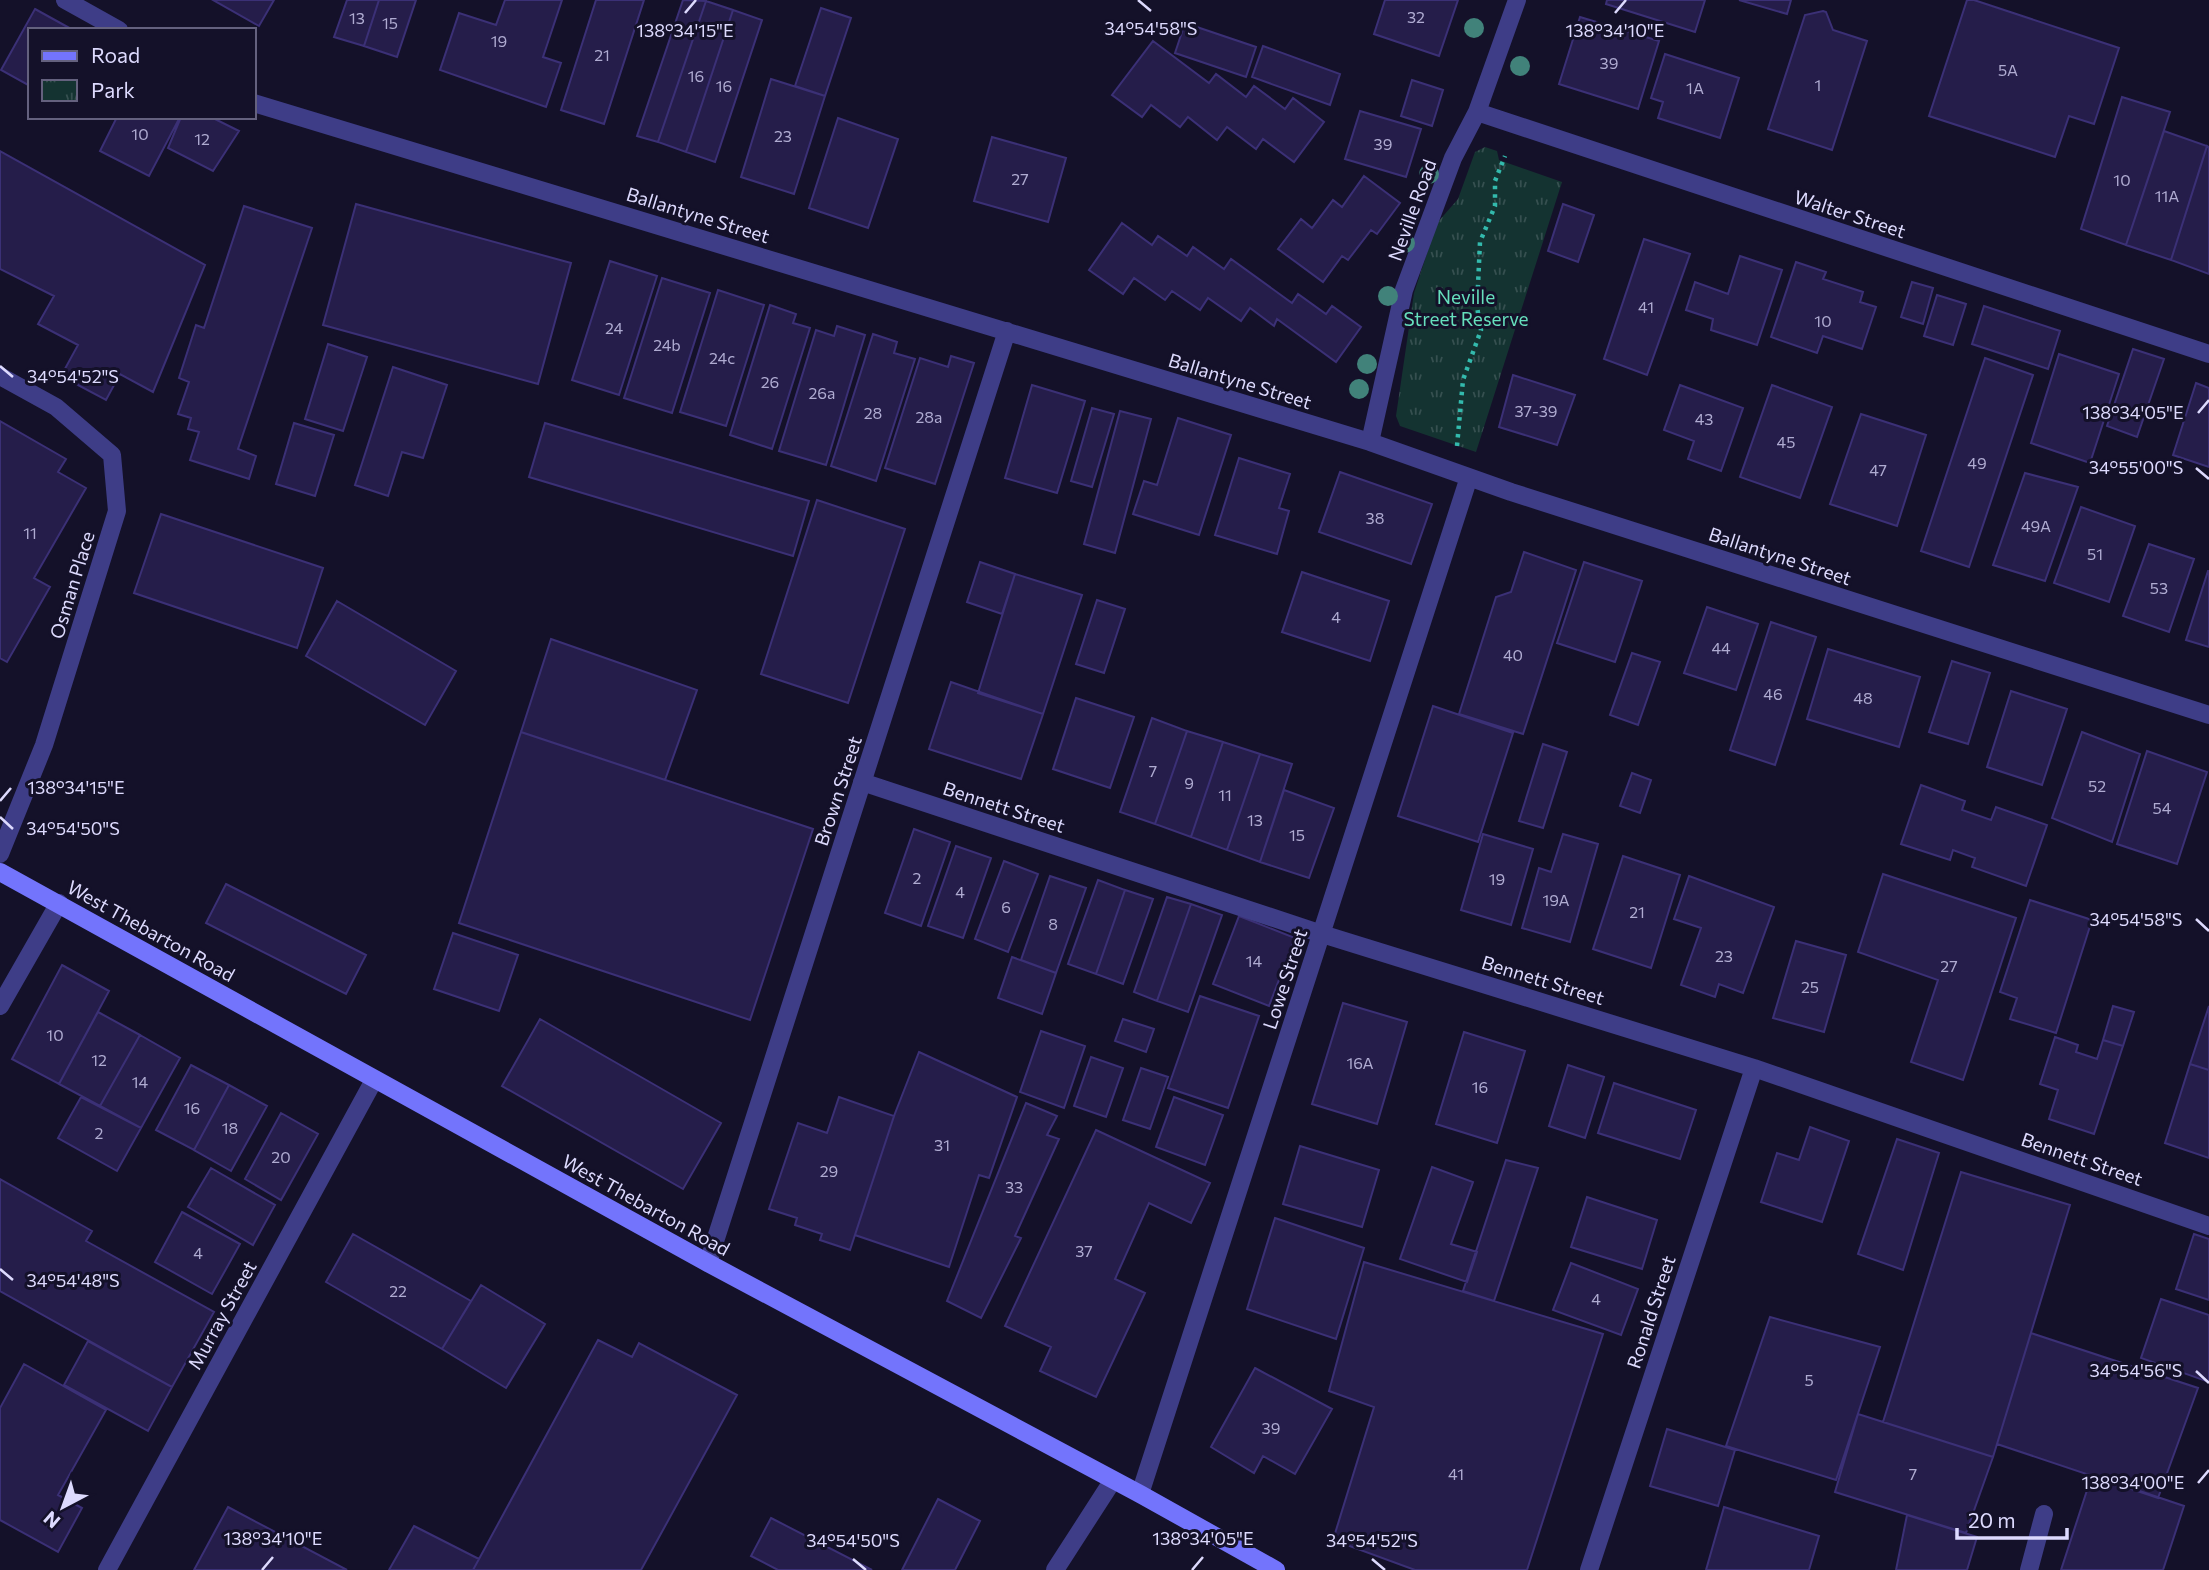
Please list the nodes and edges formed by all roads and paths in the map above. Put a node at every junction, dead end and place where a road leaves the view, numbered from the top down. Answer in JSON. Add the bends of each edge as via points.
{"nodes":[{"id":1,"x":65,"y":0,"type":"edge"},
{"id":2,"x":1517,"y":0,"type":"edge"},
{"id":3,"x":115,"y":28,"type":"edge"},
{"id":4,"x":256,"y":104,"type":"edge"},
{"id":5,"x":1477,"y":112,"type":"junction"},
{"id":6,"x":1505,"y":156,"type":"dead end"},
{"id":7,"x":1007,"y":331,"type":"junction"},
{"id":8,"x":2209,"y":354,"type":"edge"},
{"id":9,"x":0,"y":376,"type":"edge"},
{"id":10,"x":1370,"y":442,"type":"junction"},
{"id":11,"x":1462,"y":474,"type":"junction"},
{"id":12,"x":2209,"y":715,"type":"edge"},
{"id":13,"x":862,"y":782,"type":"junction"},
{"id":14,"x":0,"y":854,"type":"edge"},
{"id":15,"x":0,"y":872,"type":"edge"},
{"id":16,"x":59,"y":903,"type":"junction"},
{"id":17,"x":1322,"y":933,"type":"junction"},
{"id":18,"x":0,"y":1006,"type":"edge"},
{"id":19,"x":1754,"y":1068,"type":"junction"},
{"id":20,"x":374,"y":1080,"type":"junction"},
{"id":21,"x":2209,"y":1226,"type":"edge"},
{"id":22,"x":708,"y":1263,"type":"junction"},
{"id":23,"x":1113,"y":1480,"type":"junction"},
{"id":24,"x":1140,"y":1494,"type":"junction"},
{"id":25,"x":2044,"y":1514,"type":"dead end"},
{"id":26,"x":107,"y":1570,"type":"edge"},
{"id":27,"x":1055,"y":1570,"type":"edge"},
{"id":28,"x":1276,"y":1570,"type":"edge"},
{"id":29,"x":1589,"y":1570,"type":"edge"},
{"id":30,"x":2029,"y":1570,"type":"edge"}],
"edges":[{"from":1,"to":3,"type":"street"},
{"from":2,"to":5,"type":"street","name":"Neville Road"},
{"from":4,"to":7,"type":"street","name":"Ballantyne Street"},
{"from":5,"to":8,"type":"street","name":"Walter Street"},
{"from":5,"to":10,"type":"street","name":"Neville Road","via":[[1453,158],[1404,290]]},
{"from":6,"to":11,"type":"path","via":[[1495,181],[1495,206],[1480,242],[1477,307],[1481,330],[1463,380]]},
{"from":7,"to":10,"type":"street","name":"Ballantyne Street"},
{"from":7,"to":13,"type":"street","name":"Brown Street"},
{"from":9,"to":14,"type":"street","name":"Osman Place","via":[[56,407],[112,455],[117,511],[44,745]]},
{"from":10,"to":11,"type":"street","name":"Ballantyne Street"},
{"from":11,"to":12,"type":"street","name":"Ballantyne Street"},
{"from":11,"to":17,"type":"street","name":"Lowe Street"},
{"from":13,"to":17,"type":"street","name":"Bennett Street"},
{"from":13,"to":22,"type":"street","name":"Brown Street"},
{"from":15,"to":16,"type":"street","name":"West Thebarton Road"},
{"from":16,"to":18,"type":"street"},
{"from":16,"to":20,"type":"street","name":"West Thebarton Road"},
{"from":17,"to":19,"type":"street","name":"Bennett Street"},
{"from":17,"to":24,"type":"street","name":"Lowe Street"},
{"from":19,"to":21,"type":"street","name":"Bennett Street"},
{"from":19,"to":29,"type":"street","name":"Ronald Street"},
{"from":20,"to":22,"type":"street","name":"West Thebarton Road"},
{"from":20,"to":26,"type":"street","name":"Murray Street"},
{"from":22,"to":23,"type":"street","name":"West Thebarton Road"},
{"from":23,"to":24,"type":"street","name":"West Thebarton Road"},
{"from":23,"to":27,"type":"street"},
{"from":24,"to":28,"type":"street","name":"West Thebarton Road"},
{"from":25,"to":30,"type":"street"}]}
